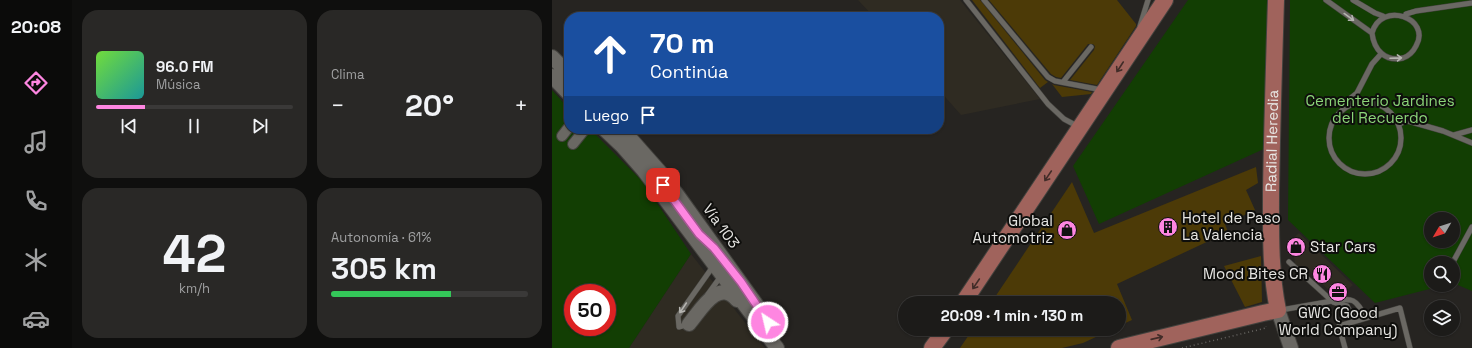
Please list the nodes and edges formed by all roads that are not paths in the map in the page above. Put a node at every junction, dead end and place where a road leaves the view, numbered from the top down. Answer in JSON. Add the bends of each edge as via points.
{"nodes":[{"id":1,"x":966,"y":0,"type":"edge"},
{"id":2,"x":984,"y":0,"type":"edge"},
{"id":3,"x":1148,"y":0,"type":"edge"},
{"id":4,"x":1165,"y":0,"type":"edge"},
{"id":5,"x":1270,"y":0,"type":"edge"},
{"id":6,"x":1276,"y":0,"type":"edge"},
{"id":7,"x":1326,"y":0,"type":"edge"},
{"id":8,"x":1353,"y":0,"type":"edge"},
{"id":9,"x":1472,"y":3,"type":"edge"},
{"id":10,"x":1406,"y":14,"type":"junction"},
{"id":11,"x":1383,"y":16,"type":"junction"},
{"id":12,"x":1372,"y":34,"type":"junction"},
{"id":13,"x":1135,"y":44,"type":"junction"},
{"id":14,"x":1092,"y":47,"type":"dead end"},
{"id":15,"x":1381,"y":54,"type":"junction"},
{"id":16,"x":552,"y":57,"type":"edge"},
{"id":17,"x":552,"y":66,"type":"edge"},
{"id":18,"x":564,"y":69,"type":"edge"},
{"id":19,"x":552,"y":76,"type":"edge"},
{"id":20,"x":564,"y":77,"type":"edge"},
{"id":21,"x":1063,"y":82,"type":"junction"},
{"id":22,"x":564,"y":89,"type":"edge"},
{"id":23,"x":1104,"y":90,"type":"junction"},
{"id":24,"x":1343,"y":109,"type":"junction"},
{"id":25,"x":1398,"y":124,"type":"junction"},
{"id":26,"x":1081,"y":127,"type":"junction"},
{"id":27,"x":1472,"y":130,"type":"edge"},
{"id":28,"x":564,"y":133,"type":"edge"},
{"id":29,"x":580,"y":134,"type":"edge"},
{"id":30,"x":609,"y":134,"type":"edge"},
{"id":31,"x":621,"y":134,"type":"edge"},
{"id":32,"x":626,"y":134,"type":"edge"},
{"id":33,"x":1454,"y":135,"type":"junction"},
{"id":34,"x":562,"y":136,"type":"dead end"},
{"id":35,"x":1272,"y":142,"type":"junction"},
{"id":36,"x":1472,"y":143,"type":"edge"},
{"id":37,"x":573,"y":144,"type":"dead end"},
{"id":38,"x":1472,"y":228,"type":"edge"},
{"id":39,"x":714,"y":248,"type":"junction"},
{"id":40,"x":1456,"y":256,"type":"edge"},
{"id":41,"x":1290,"y":262,"type":"dead end"},
{"id":42,"x":719,"y":269,"type":"junction"},
{"id":43,"x":741,"y":282,"type":"junction"},
{"id":44,"x":968,"y":296,"type":"edge"},
{"id":45,"x":1332,"y":301,"type":"junction"},
{"id":46,"x":1278,"y":310,"type":"junction"},
{"id":47,"x":1366,"y":318,"type":"junction"},
{"id":48,"x":1355,"y":321,"type":"junction"},
{"id":49,"x":689,"y":324,"type":"junction"},
{"id":50,"x":777,"y":348,"type":"edge"},
{"id":51,"x":786,"y":348,"type":"edge"},
{"id":52,"x":1119,"y":348,"type":"edge"},
{"id":53,"x":1291,"y":348,"type":"edge"},
{"id":54,"x":1345,"y":348,"type":"edge"},
{"id":55,"x":1410,"y":348,"type":"edge"}],
"edges":[{"from":1,"to":26,"type":"lane","via":[[1048,104],[1064,119]]},
{"from":2,"to":21,"type":"lane","via":[[1048,77]]},
{"from":3,"to":13,"type":"lane"},
{"from":4,"to":13,"type":"main road"},
{"from":5,"to":35,"type":"main road","via":[[1269,92]]},
{"from":6,"to":35,"type":"main road","name":"Radial Heredia"},
{"from":7,"to":12,"type":"lane","one_way":true},
{"from":8,"to":11,"type":"lane"},
{"from":9,"to":10,"type":"lane"},
{"from":10,"to":11,"type":"lane","via":[[1390,12]]},
{"from":15,"to":10,"type":"lane","one_way":true,"via":[[1397,59],[1413,52],[1418,44],[1418,27]]},
{"from":11,"to":12,"type":"lane","via":[[1374,26]]},
{"from":12,"to":15,"type":"lane","via":[[1376,48]]},
{"from":13,"to":23,"type":"main road","one_way":true},
{"from":14,"to":21,"type":"lane"},
{"from":15,"to":24,"type":"lane","via":[[1372,64],[1357,93],[1347,101]]},
{"from":16,"to":18,"type":"main road"},
{"from":17,"to":20,"type":"main road"},
{"from":19,"to":22,"type":"main road"},
{"from":21,"to":23,"type":"lane"},
{"from":23,"to":26,"type":"main road"},
{"from":24,"to":25,"type":"lane","via":[[1352,104],[1374,103],[1392,115]]},
{"from":24,"to":25,"type":"lane","via":[[1332,123],[1328,140],[1334,158],[1347,170],[1356,173],[1373,174],[1389,165],[1395,158],[1401,141]]},
{"from":25,"to":33,"type":"lane","via":[[1408,121]]},
{"from":26,"to":44,"type":"main road","one_way":true},
{"from":27,"to":33,"type":"lane"},
{"from":28,"to":34,"type":"street"},
{"from":29,"to":37,"type":"street"},
{"from":30,"to":42,"type":"main road","name":"Vía 103","via":[[644,171]]},
{"from":31,"to":39,"type":"main road","via":[[648,164],[699,234]]},
{"from":32,"to":39,"type":"main road","name":"Vía 103","via":[[660,172]]},
{"from":33,"to":36,"type":"lane"},
{"from":35,"to":46,"type":"main road","name":"Radial Heredia","via":[[1271,267]]},
{"from":38,"to":40,"type":"lane"},
{"from":39,"to":42,"type":"main road"},
{"from":39,"to":43,"type":"main road","name":"Vía 103"},
{"from":41,"to":45,"type":"lane"},
{"from":42,"to":43,"type":"main road","via":[[733,273]]},
{"from":42,"to":49,"type":"lane"},
{"from":42,"to":49,"type":"lane","one_way":true,"via":[[678,316],[679,327]]},
{"from":42,"to":50,"type":"main road","name":"Vía 103"},
{"from":43,"to":51,"type":"main road","name":"Vía 103"},
{"from":45,"to":46,"type":"lane"},
{"from":45,"to":47,"type":"lane","via":[[1347,299],[1357,303]]},
{"from":45,"to":48,"type":"lane","via":[[1347,306]]},
{"from":52,"to":46,"type":"main road","one_way":true},
{"from":46,"to":53,"type":"main road"},
{"from":47,"to":48,"type":"lane"},
{"from":47,"to":55,"type":"lane","via":[[1400,308]]},
{"from":48,"to":54,"type":"lane","via":[[1339,326]]},
{"from":49,"to":50,"type":"main road","via":[[716,294],[729,292]]}]}
